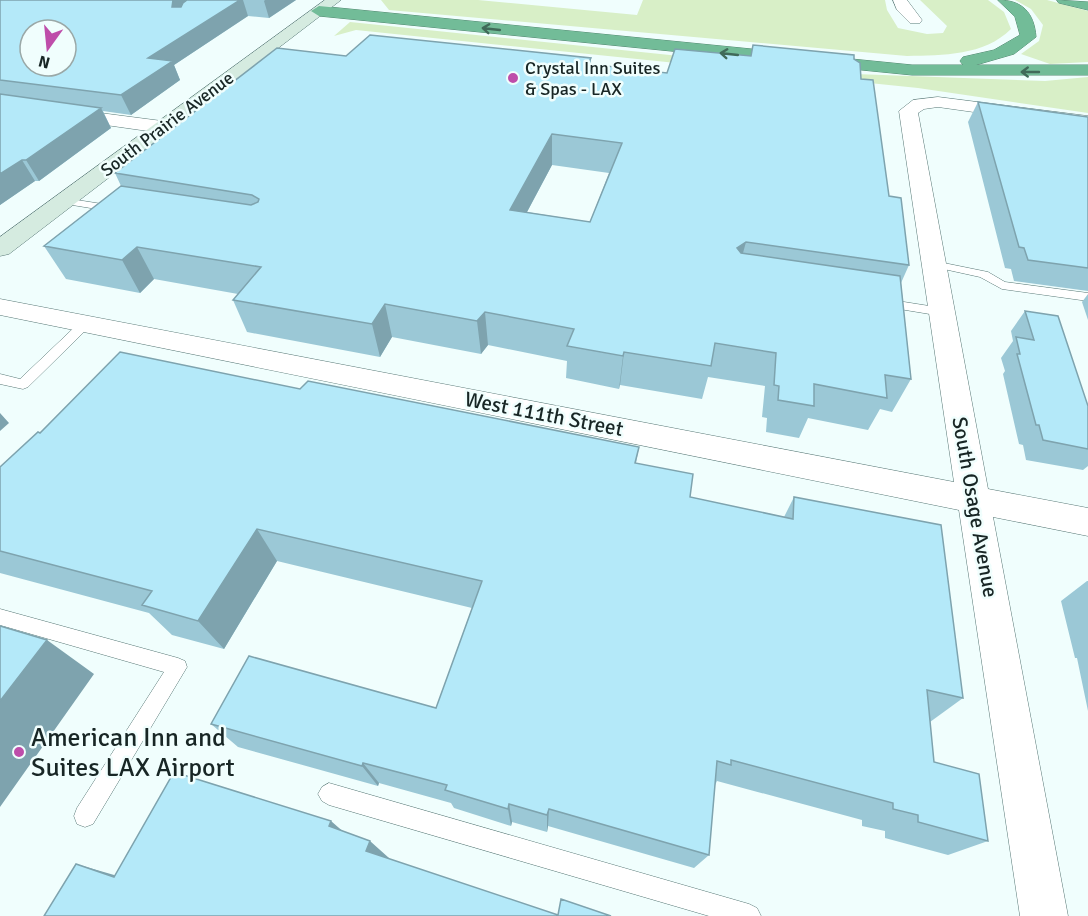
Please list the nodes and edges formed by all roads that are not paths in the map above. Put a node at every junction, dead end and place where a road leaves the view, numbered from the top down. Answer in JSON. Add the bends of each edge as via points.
{"nodes":[{"id":1,"x":334,"y":0,"type":"edge"},
{"id":2,"x":900,"y":0,"type":"edge"},
{"id":3,"x":1005,"y":0,"type":"edge"},
{"id":4,"x":1064,"y":0,"type":"edge"},
{"id":5,"x":1088,"y":6,"type":"edge"},
{"id":6,"x":319,"y":11,"type":"junction"},
{"id":7,"x":915,"y":20,"type":"dead end"},
{"id":8,"x":829,"y":64,"type":"junction"},
{"id":9,"x":1088,"y":70,"type":"edge"},
{"id":10,"x":0,"y":105,"type":"edge"},
{"id":11,"x":1088,"y":122,"type":"edge"},
{"id":12,"x":162,"y":127,"type":"junction"},
{"id":13,"x":64,"y":201,"type":"junction"},
{"id":14,"x":131,"y":212,"type":"edge"},
{"id":15,"x":0,"y":249,"type":"edge"},
{"id":16,"x":934,"y":264,"type":"junction"},
{"id":17,"x":1088,"y":297,"type":"edge"},
{"id":18,"x":874,"y":302,"type":"edge"},
{"id":19,"x":0,"y":308,"type":"edge"},
{"id":20,"x":942,"y":312,"type":"junction"},
{"id":21,"x":86,"y":324,"type":"junction"},
{"id":22,"x":0,"y":379,"type":"edge"},
{"id":23,"x":974,"y":499,"type":"junction"},
{"id":24,"x":1088,"y":522,"type":"edge"},
{"id":25,"x":0,"y":617,"type":"edge"},
{"id":26,"x":329,"y":794,"type":"dead end"},
{"id":27,"x":85,"y":816,"type":"dead end"},
{"id":28,"x":749,"y":916,"type":"edge"},
{"id":29,"x":1044,"y":916,"type":"edge"}],
"edges":[{"from":1,"to":6,"type":"main road","name":"South Prairie Avenue"},
{"from":2,"to":7,"type":"street"},
{"from":3,"to":8,"type":"highway","via":[[1028,24],[1028,37],[999,55],[949,62]]},
{"from":4,"to":5,"type":"highway"},
{"from":8,"to":6,"type":"highway","one_way":true},
{"from":6,"to":12,"type":"main road","name":"South Prairie Avenue"},
{"from":9,"to":8,"type":"highway","one_way":true,"via":[[967,72]]},
{"from":10,"to":12,"type":"street"},
{"from":11,"to":16,"type":"street","name":"South Osage Avenue","via":[[938,102],[918,104],[908,111]]},
{"from":12,"to":13,"type":"main road","name":"South Prairie Avenue"},
{"from":13,"to":14,"type":"lane"},
{"from":13,"to":15,"type":"main road","name":"South Prairie Avenue"},
{"from":16,"to":17,"type":"lane","via":[[984,274],[1002,285]]},
{"from":16,"to":20,"type":"street","name":"South Osage Avenue"},
{"from":18,"to":20,"type":"lane"},
{"from":19,"to":21,"type":"street","name":"West 111th Street"},
{"from":20,"to":23,"type":"street","name":"South Osage Avenue"},
{"from":21,"to":22,"type":"lane","via":[[22,384]]},
{"from":21,"to":23,"type":"street","name":"West 111th Street"},
{"from":23,"to":24,"type":"street","name":"West 111th Street"},
{"from":23,"to":29,"type":"street","name":"South Osage Avenue"},
{"from":25,"to":27,"type":"lane","via":[[178,667]]},
{"from":26,"to":28,"type":"lane"}]}
